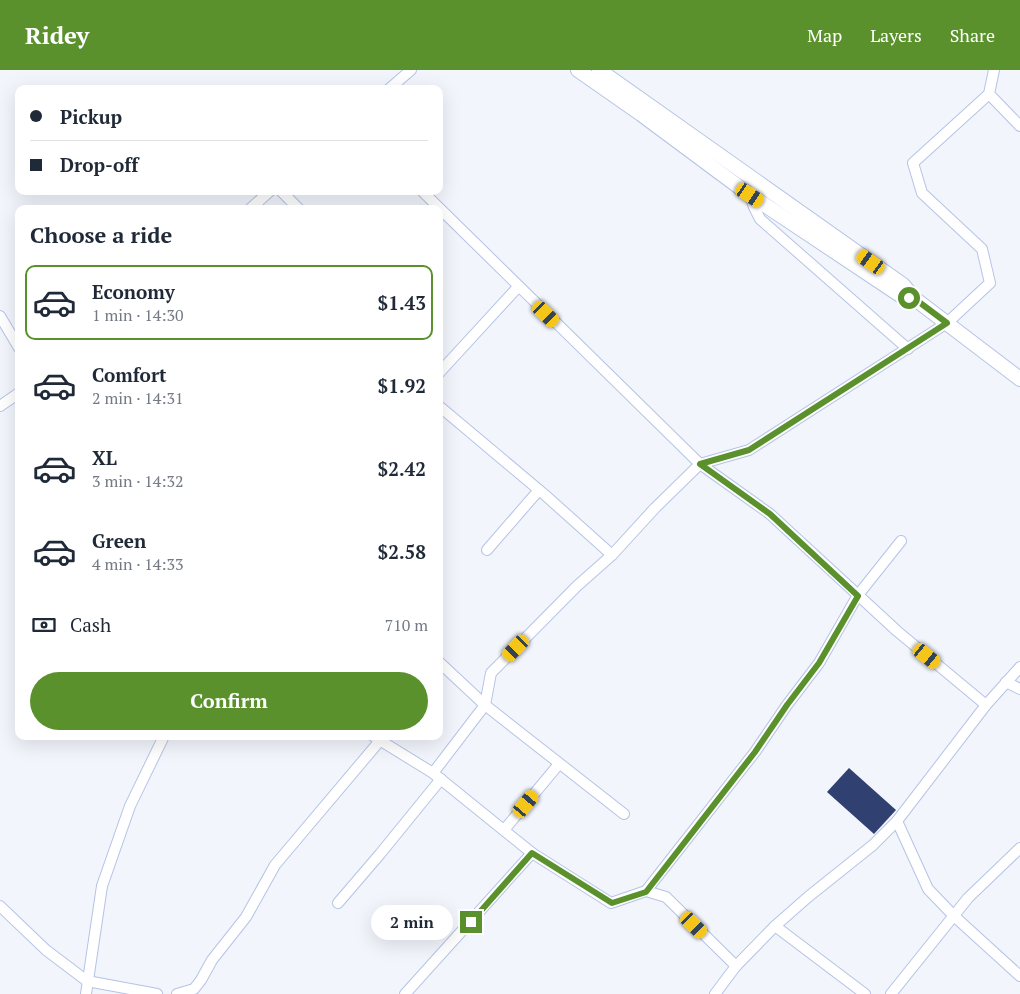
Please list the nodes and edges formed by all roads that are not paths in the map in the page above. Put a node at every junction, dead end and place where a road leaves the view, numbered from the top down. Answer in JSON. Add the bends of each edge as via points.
{"nodes":[{"id":1,"x":411,"y":70,"type":"edge"},
{"id":2,"x":578,"y":70,"type":"edge"},
{"id":3,"x":599,"y":70,"type":"edge"},
{"id":4,"x":994,"y":70,"type":"edge"},
{"id":5,"x":394,"y":85,"type":"edge"},
{"id":6,"x":989,"y":94,"type":"junction"},
{"id":7,"x":1020,"y":126,"type":"edge"},
{"id":8,"x":758,"y":182,"type":"junction"},
{"id":9,"x":266,"y":195,"type":"edge"},
{"id":10,"x":285,"y":195,"type":"edge"},
{"id":11,"x":426,"y":195,"type":"edge"},
{"id":12,"x":750,"y":195,"type":"junction"},
{"id":13,"x":254,"y":205,"type":"edge"},
{"id":14,"x":295,"y":205,"type":"edge"},
{"id":15,"x":436,"y":205,"type":"edge"},
{"id":16,"x":443,"y":212,"type":"edge"},
{"id":17,"x":518,"y":287,"type":"junction"},
{"id":18,"x":915,"y":299,"type":"junction"},
{"id":19,"x":0,"y":316,"type":"edge"},
{"id":20,"x":947,"y":323,"type":"junction"},
{"id":21,"x":15,"y":341,"type":"edge"},
{"id":22,"x":908,"y":349,"type":"junction"},
{"id":23,"x":443,"y":370,"type":"edge"},
{"id":24,"x":1020,"y":379,"type":"edge"},
{"id":25,"x":15,"y":396,"type":"edge"},
{"id":26,"x":0,"y":406,"type":"edge"},
{"id":27,"x":443,"y":409,"type":"edge"},
{"id":28,"x":700,"y":464,"type":"junction"},
{"id":29,"x":539,"y":490,"type":"junction"},
{"id":30,"x":902,"y":541,"type":"dead end"},
{"id":31,"x":487,"y":550,"type":"dead end"},
{"id":32,"x":612,"y":556,"type":"junction"},
{"id":33,"x":858,"y":596,"type":"junction"},
{"id":34,"x":1020,"y":667,"type":"edge"},
{"id":35,"x":443,"y":668,"type":"edge"},
{"id":36,"x":1006,"y":682,"type":"junction"},
{"id":37,"x":1020,"y":689,"type":"edge"},
{"id":38,"x":485,"y":705,"type":"junction"},
{"id":39,"x":986,"y":705,"type":"junction"},
{"id":40,"x":162,"y":740,"type":"edge"},
{"id":41,"x":376,"y":740,"type":"edge"},
{"id":42,"x":381,"y":740,"type":"edge"},
{"id":43,"x":559,"y":764,"type":"junction"},
{"id":44,"x":437,"y":776,"type":"junction"},
{"id":45,"x":624,"y":814,"type":"dead end"},
{"id":46,"x":897,"y":821,"type":"junction"},
{"id":47,"x":504,"y":830,"type":"junction"},
{"id":48,"x":1020,"y":848,"type":"edge"},
{"id":49,"x":532,"y":853,"type":"junction"},
{"id":50,"x":646,"y":892,"type":"junction"},
{"id":51,"x":338,"y":903,"type":"dead end"},
{"id":52,"x":0,"y":906,"type":"edge"},
{"id":53,"x":954,"y":916,"type":"junction"},
{"id":54,"x":775,"y":926,"type":"junction"},
{"id":55,"x":736,"y":966,"type":"junction"},
{"id":56,"x":1020,"y":976,"type":"edge"},
{"id":57,"x":88,"y":981,"type":"junction"},
{"id":58,"x":86,"y":994,"type":"edge"},
{"id":59,"x":157,"y":994,"type":"edge"},
{"id":60,"x":177,"y":994,"type":"edge"},
{"id":61,"x":405,"y":994,"type":"edge"},
{"id":62,"x":715,"y":994,"type":"edge"},
{"id":63,"x":865,"y":994,"type":"edge"},
{"id":64,"x":891,"y":994,"type":"edge"}],
"edges":[{"from":1,"to":5,"type":"street"},
{"from":2,"to":12,"type":"main road"},
{"from":3,"to":8,"type":"main road"},
{"from":4,"to":6,"type":"street"},
{"from":6,"to":7,"type":"street"},
{"from":6,"to":20,"type":"street","via":[[913,163],[922,193],[982,249],[990,283]]},
{"from":8,"to":12,"type":"street"},
{"from":8,"to":18,"type":"main road","via":[[903,285]]},
{"from":9,"to":13,"type":"street"},
{"from":10,"to":14,"type":"street"},
{"from":11,"to":15,"type":"street"},
{"from":12,"to":18,"type":"main road","via":[[897,293]]},
{"from":12,"to":22,"type":"street","via":[[760,219]]},
{"from":16,"to":17,"type":"street"},
{"from":17,"to":23,"type":"street"},
{"from":17,"to":28,"type":"street"},
{"from":18,"to":20,"type":"main road"},
{"from":19,"to":21,"type":"street"},
{"from":20,"to":22,"type":"street"},
{"from":20,"to":24,"type":"main road"},
{"from":22,"to":28,"type":"street","via":[[749,450]]},
{"from":25,"to":26,"type":"street"},
{"from":27,"to":29,"type":"street"},
{"from":28,"to":32,"type":"street"},
{"from":28,"to":33,"type":"street","via":[[770,514]]},
{"from":29,"to":31,"type":"street"},
{"from":29,"to":32,"type":"street"},
{"from":30,"to":33,"type":"street"},
{"from":32,"to":38,"type":"street","via":[[577,586],[492,674]]},
{"from":33,"to":39,"type":"street"},
{"from":33,"to":50,"type":"street","via":[[819,663],[755,752]]},
{"from":34,"to":36,"type":"street"},
{"from":35,"to":38,"type":"street"},
{"from":36,"to":37,"type":"street"},
{"from":36,"to":39,"type":"street"},
{"from":38,"to":43,"type":"street"},
{"from":38,"to":44,"type":"street"},
{"from":39,"to":46,"type":"street"},
{"from":40,"to":57,"type":"street","via":[[130,806],[102,886]]},
{"from":41,"to":60,"type":"street","via":[[275,865],[246,917],[194,989]]},
{"from":42,"to":44,"type":"street"},
{"from":43,"to":45,"type":"street"},
{"from":43,"to":47,"type":"street"},
{"from":44,"to":47,"type":"street"},
{"from":44,"to":51,"type":"street","via":[[380,854]]},
{"from":46,"to":53,"type":"street","via":[[928,889]]},
{"from":46,"to":54,"type":"street","via":[[873,845]]},
{"from":47,"to":49,"type":"street"},
{"from":48,"to":53,"type":"street"},
{"from":49,"to":50,"type":"street","via":[[612,903]]},
{"from":49,"to":61,"type":"street"},
{"from":50,"to":55,"type":"street","via":[[666,898]]},
{"from":52,"to":57,"type":"street","via":[[46,950]]},
{"from":53,"to":56,"type":"street"},
{"from":53,"to":64,"type":"street"},
{"from":54,"to":55,"type":"street"},
{"from":54,"to":63,"type":"street"},
{"from":55,"to":62,"type":"street"},
{"from":57,"to":58,"type":"street"},
{"from":57,"to":59,"type":"street"}]}
